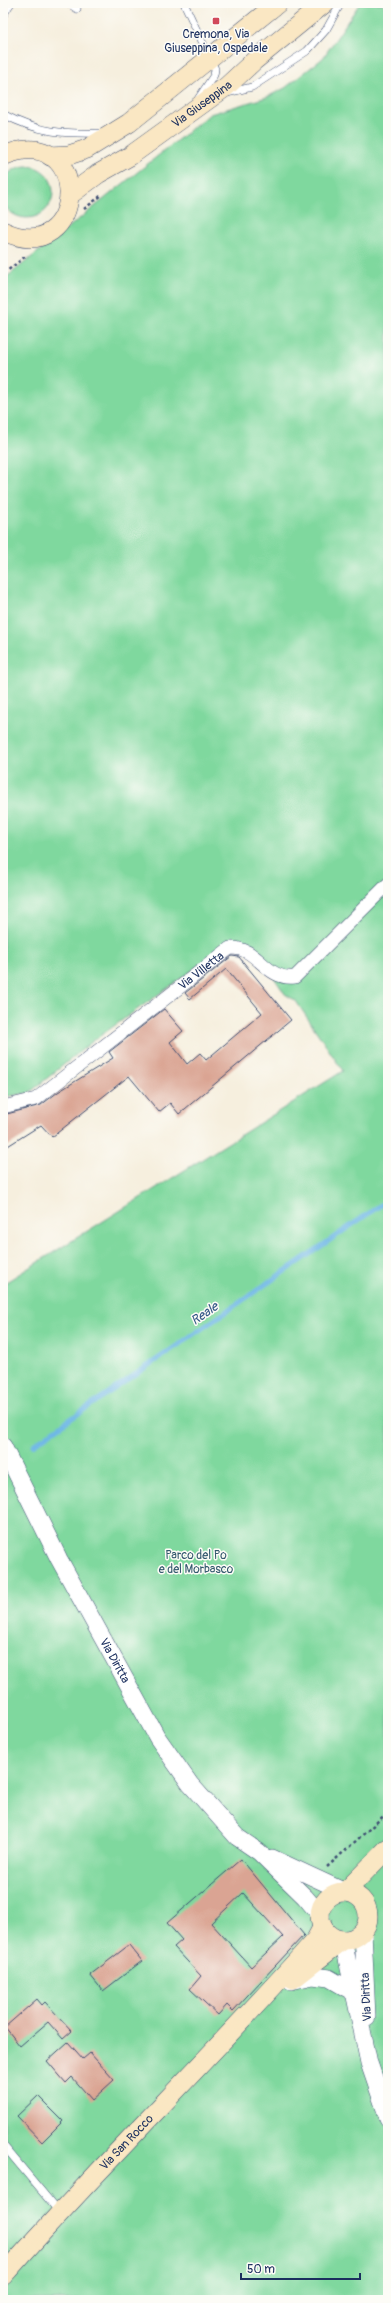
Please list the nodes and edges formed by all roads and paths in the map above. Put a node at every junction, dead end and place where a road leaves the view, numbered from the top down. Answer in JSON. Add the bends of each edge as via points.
{"nodes":[{"id":1,"x":11,"y":3,"type":"edge"},
{"id":2,"x":68,"y":3,"type":"edge"},
{"id":3,"x":184,"y":3,"type":"edge"},
{"id":4,"x":278,"y":3,"type":"edge"},
{"id":5,"x":325,"y":3,"type":"edge"},
{"id":6,"x":341,"y":3,"type":"edge"},
{"id":7,"x":77,"y":9,"type":"dead end"},
{"id":8,"x":3,"y":15,"type":"edge"},
{"id":9,"x":210,"y":58,"type":"junction"},
{"id":10,"x":208,"y":99,"type":"junction"},
{"id":11,"x":192,"y":111,"type":"junction"},
{"id":12,"x":3,"y":114,"type":"edge"},
{"id":13,"x":116,"y":132,"type":"junction"},
{"id":14,"x":8,"y":150,"type":"edge"},
{"id":15,"x":50,"y":156,"type":"junction"},
{"id":16,"x":71,"y":194,"type":"junction"},
{"id":17,"x":3,"y":231,"type":"edge"},
{"id":18,"x":28,"y":238,"type":"junction"},
{"id":19,"x":3,"y":249,"type":"edge"},
{"id":20,"x":388,"y":884,"type":"edge"},
{"id":21,"x":3,"y":1107,"type":"edge"},
{"id":22,"x":3,"y":1446,"type":"edge"},
{"id":23,"x":387,"y":1849,"type":"edge"},
{"id":24,"x":259,"y":1852,"type":"junction"},
{"id":25,"x":345,"y":1892,"type":"junction"},
{"id":26,"x":362,"y":1900,"type":"junction"},
{"id":27,"x":322,"y":1921,"type":"junction"},
{"id":28,"x":363,"y":1931,"type":"junction"},
{"id":29,"x":343,"y":1940,"type":"junction"},
{"id":30,"x":293,"y":1978,"type":"junction"},
{"id":31,"x":354,"y":1992,"type":"junction"},
{"id":32,"x":253,"y":2011,"type":"junction"},
{"id":33,"x":369,"y":2063,"type":"junction"},
{"id":34,"x":388,"y":2118,"type":"edge"},
{"id":35,"x":3,"y":2145,"type":"edge"},
{"id":36,"x":60,"y":2212,"type":"junction"},
{"id":37,"x":3,"y":2276,"type":"edge"}],
"edges":[{"from":1,"to":8,"type":"lane"},
{"from":2,"to":7,"type":"lane"},
{"from":3,"to":9,"type":"lane"},
{"from":4,"to":9,"type":"main road"},
{"from":5,"to":10,"type":"main road","name":"Via Giuseppina","via":[[227,86]]},
{"from":6,"to":10,"type":"lane","via":[[326,30],[307,51],[252,87]]},
{"from":9,"to":11,"type":"lane","via":[[215,69],[214,75]]},
{"from":9,"to":13,"type":"main road"},
{"from":10,"to":11,"type":"main road","name":"Via Giuseppina"},
{"from":11,"to":16,"type":"main road","name":"Via Giuseppina","via":[[130,156],[98,174]]},
{"from":12,"to":13,"type":"lane","via":[[44,131],[64,134]]},
{"from":13,"to":15,"type":"main road","via":[[87,149],[69,155]]},
{"from":14,"to":15,"type":"main road","via":[[28,149]]},
{"from":15,"to":16,"type":"main road","via":[[61,166],[68,179]]},
{"from":16,"to":18,"type":"main road","via":[[69,207],[63,219],[41,236]]},
{"from":17,"to":18,"type":"main road"},
{"from":18,"to":19,"type":"main road","via":[[15,241]]},
{"from":20,"to":21,"type":"street","name":"Via Villetta","via":[[295,977],[275,975],[244,950],[230,948],[36,1099]]},
{"from":22,"to":24,"type":"street","name":"Via Diritta","via":[[59,1559],[157,1737],[190,1784],[237,1837]]},
{"from":23,"to":25,"type":"main road"},
{"from":23,"to":26,"type":"main road"},
{"from":24,"to":25,"type":"street","name":"Via Diritta"},
{"from":24,"to":27,"type":"street","name":"Via Diritta","via":[[312,1903]]},
{"from":25,"to":26,"type":"main road"},
{"from":25,"to":27,"type":"main road","via":[[331,1897],[322,1908]]},
{"from":26,"to":28,"type":"main road","via":[[368,1915]]},
{"from":27,"to":29,"type":"main road","via":[[331,1936]]},
{"from":27,"to":32,"type":"main road","name":"Via San Rocco","via":[[316,1938]]},
{"from":28,"to":29,"type":"main road","via":[[351,1939]]},
{"from":28,"to":33,"type":"street","name":"Via Diritta"},
{"from":29,"to":30,"type":"main road","name":"Via San Rocco"},
{"from":29,"to":31,"type":"street","name":"Via Diritta"},
{"from":30,"to":31,"type":"street","via":[[329,1978]]},
{"from":30,"to":32,"type":"street","name":"Via San Rocco"},
{"from":31,"to":33,"type":"street","name":"Via Diritta"},
{"from":32,"to":36,"type":"main road","name":"Via San Rocco"},
{"from":33,"to":34,"type":"street","name":"Via Diritta"},
{"from":35,"to":36,"type":"lane"},
{"from":36,"to":37,"type":"main road","name":"Via San Rocco"}]}
